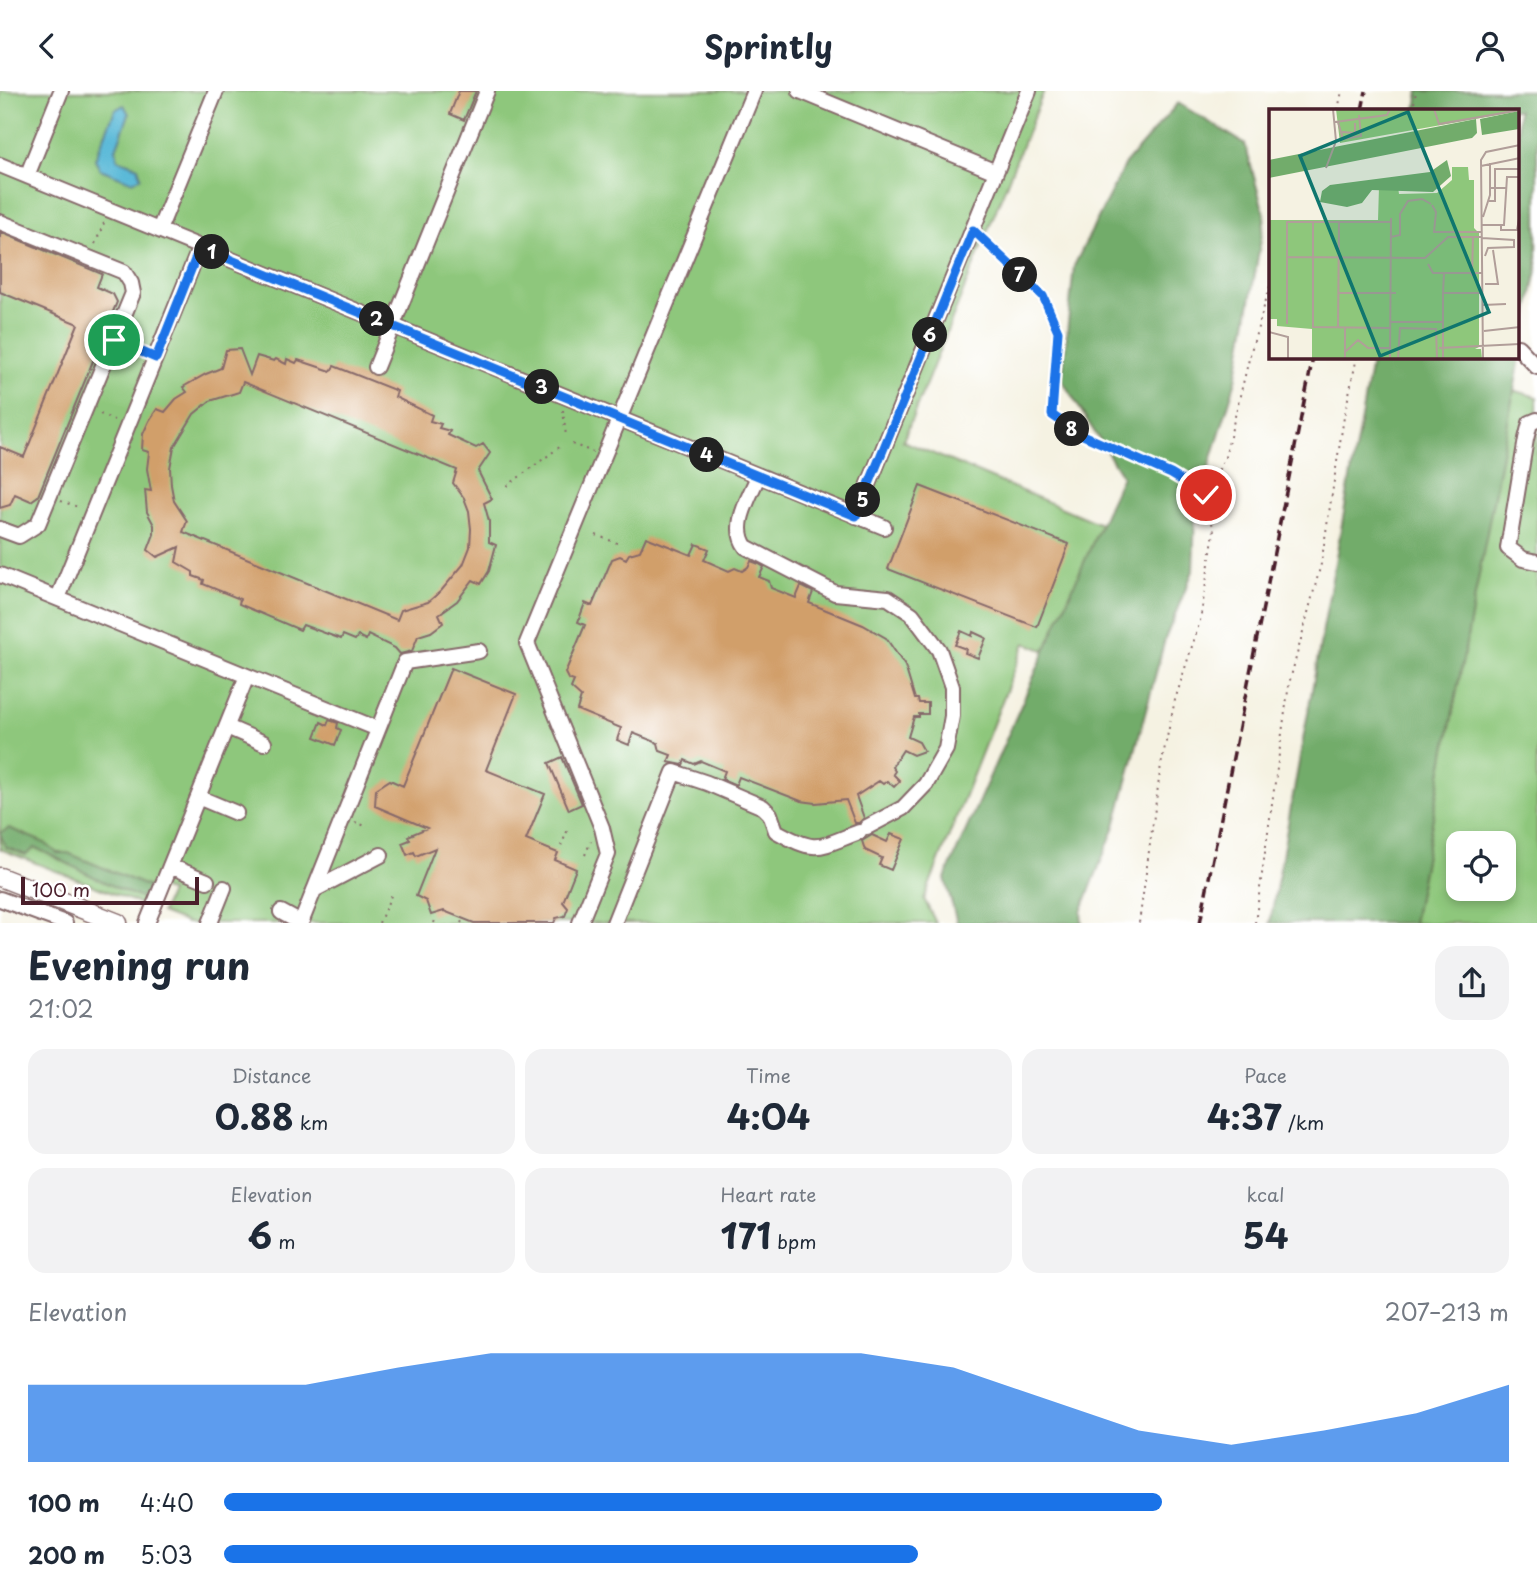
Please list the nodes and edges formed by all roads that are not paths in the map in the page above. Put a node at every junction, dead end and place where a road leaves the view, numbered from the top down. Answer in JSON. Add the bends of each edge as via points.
{"nodes":[{"id":1,"x":61,"y":91,"type":"edge"},
{"id":2,"x":216,"y":91,"type":"edge"},
{"id":3,"x":487,"y":91,"type":"edge"},
{"id":4,"x":754,"y":91,"type":"edge"},
{"id":5,"x":800,"y":91,"type":"edge"},
{"id":6,"x":1029,"y":91,"type":"edge"},
{"id":7,"x":0,"y":165,"type":"edge"},
{"id":8,"x":996,"y":172,"type":"junction"},
{"id":9,"x":27,"y":176,"type":"junction"},
{"id":10,"x":0,"y":222,"type":"edge"},
{"id":11,"x":159,"y":230,"type":"junction"},
{"id":12,"x":200,"y":247,"type":"junction"},
{"id":13,"x":392,"y":325,"type":"junction"},
{"id":14,"x":1520,"y":349,"type":"edge"},
{"id":15,"x":376,"y":367,"type":"dead end"},
{"id":16,"x":1537,"y":367,"type":"edge"},
{"id":17,"x":619,"y":418,"type":"junction"},
{"id":18,"x":1537,"y":420,"type":"edge"},
{"id":19,"x":758,"y":476,"type":"junction"},
{"id":20,"x":856,"y":516,"type":"junction"},
{"id":21,"x":884,"y":527,"type":"dead end"},
{"id":22,"x":0,"y":529,"type":"edge"},
{"id":23,"x":1537,"y":562,"type":"edge"},
{"id":24,"x":0,"y":575,"type":"edge"},
{"id":25,"x":58,"y":599,"type":"junction"},
{"id":26,"x":479,"y":651,"type":"dead end"},
{"id":27,"x":247,"y":676,"type":"junction"},
{"id":28,"x":226,"y":727,"type":"junction"},
{"id":29,"x":379,"y":729,"type":"junction"},
{"id":30,"x":264,"y":743,"type":"dead end"},
{"id":31,"x":198,"y":797,"type":"junction"},
{"id":32,"x":236,"y":813,"type":"dead end"},
{"id":33,"x":381,"y":855,"type":"dead end"},
{"id":34,"x":170,"y":866,"type":"junction"},
{"id":35,"x":0,"y":877,"type":"edge"},
{"id":36,"x":207,"y":881,"type":"dead end"},
{"id":37,"x":224,"y":888,"type":"dead end"},
{"id":38,"x":314,"y":890,"type":"junction"},
{"id":39,"x":0,"y":899,"type":"edge"},
{"id":40,"x":67,"y":903,"type":"junction"},
{"id":41,"x":281,"y":912,"type":"dead end"},
{"id":42,"x":61,"y":922,"type":"edge"},
{"id":43,"x":118,"y":923,"type":"edge"},
{"id":44,"x":148,"y":923,"type":"edge"},
{"id":45,"x":210,"y":923,"type":"edge"},
{"id":46,"x":301,"y":923,"type":"edge"},
{"id":47,"x":580,"y":923,"type":"edge"},
{"id":48,"x":614,"y":923,"type":"edge"}],
"edges":[{"from":1,"to":9,"type":"street"},
{"from":2,"to":11,"type":"street"},
{"from":3,"to":13,"type":"street"},
{"from":4,"to":17,"type":"street"},
{"from":5,"to":8,"type":"street"},
{"from":6,"to":8,"type":"street"},
{"from":7,"to":9,"type":"street"},
{"from":8,"to":20,"type":"street"},
{"from":9,"to":11,"type":"street"},
{"from":10,"to":22,"type":"street","via":[[124,272],[133,293],[38,524],[19,536]]},
{"from":11,"to":12,"type":"street"},
{"from":12,"to":13,"type":"street"},
{"from":12,"to":25,"type":"street"},
{"from":13,"to":15,"type":"street"},
{"from":13,"to":17,"type":"street"},
{"from":14,"to":16,"type":"street"},
{"from":17,"to":19,"type":"street"},
{"from":17,"to":47,"type":"street","via":[[527,643],[602,828],[608,854]]},
{"from":18,"to":23,"type":"street","via":[[1530,423],[1526,439],[1508,548]]},
{"from":19,"to":20,"type":"street"},
{"from":19,"to":48,"type":"street","via":[[739,525],[738,534],[746,547],[835,593],[888,598],[912,614],[939,650],[951,687],[946,749],[926,784],[903,809],[818,848],[776,831],[764,807],[674,772]]},
{"from":20,"to":21,"type":"street"},
{"from":24,"to":25,"type":"street"},
{"from":25,"to":27,"type":"street"},
{"from":26,"to":29,"type":"street","via":[[405,662]]},
{"from":27,"to":28,"type":"street"},
{"from":27,"to":29,"type":"street"},
{"from":28,"to":30,"type":"street"},
{"from":28,"to":31,"type":"street"},
{"from":29,"to":38,"type":"street"},
{"from":31,"to":32,"type":"street"},
{"from":31,"to":34,"type":"street"},
{"from":33,"to":38,"type":"street"},
{"from":34,"to":36,"type":"street"},
{"from":34,"to":44,"type":"street"},
{"from":35,"to":40,"type":"main road"},
{"from":37,"to":45,"type":"street"},
{"from":38,"to":46,"type":"street"},
{"from":39,"to":42,"type":"street"},
{"from":40,"to":42,"type":"street"},
{"from":40,"to":43,"type":"main road"},
{"from":41,"to":46,"type":"street"}]}
